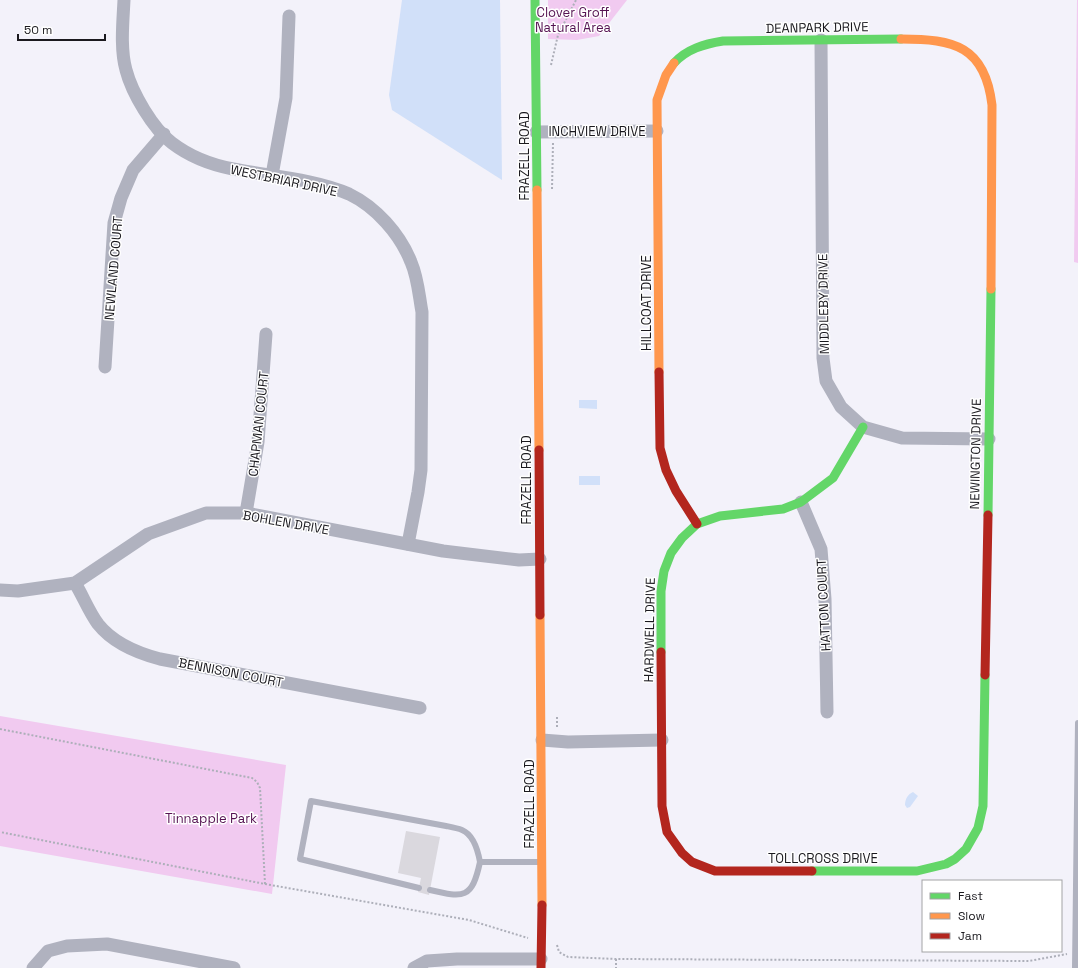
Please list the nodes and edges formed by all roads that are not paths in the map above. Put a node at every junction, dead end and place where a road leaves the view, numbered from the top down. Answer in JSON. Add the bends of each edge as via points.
{"nodes":[{"id":1,"x":124,"y":0,"type":"edge"},
{"id":2,"x":535,"y":0,"type":"edge"},
{"id":3,"x":289,"y":16,"type":"dead end"},
{"id":4,"x":820,"y":40,"type":"junction"},
{"id":5,"x":974,"y":58,"type":"joint"},
{"id":6,"x":666,"y":73,"type":"joint"},
{"id":7,"x":657,"y":131,"type":"junction"},
{"id":8,"x":536,"y":132,"type":"junction"},
{"id":9,"x":164,"y":134,"type":"junction"},
{"id":10,"x":272,"y":175,"type":"junction"},
{"id":11,"x":266,"y":334,"type":"dead end"},
{"id":12,"x":105,"y":367,"type":"dead end"},
{"id":13,"x":863,"y":427,"type":"junction"},
{"id":14,"x":989,"y":439,"type":"junction"},
{"id":15,"x":801,"y":502,"type":"junction"},
{"id":16,"x":246,"y":513,"type":"junction"},
{"id":17,"x":697,"y":524,"type":"junction"},
{"id":18,"x":408,"y":544,"type":"junction"},
{"id":19,"x":540,"y":559,"type":"junction"},
{"id":20,"x":76,"y":583,"type":"junction"},
{"id":21,"x":0,"y":590,"type":"edge"},
{"id":22,"x":420,"y":708,"type":"dead end"},
{"id":23,"x":827,"y":712,"type":"dead end"},
{"id":24,"x":1078,"y":723,"type":"edge"},
{"id":25,"x":542,"y":740,"type":"junction"},
{"id":26,"x":662,"y":740,"type":"junction"},
{"id":27,"x":964,"y":851,"type":"joint"},
{"id":28,"x":682,"y":853,"type":"joint"},
{"id":29,"x":480,"y":862,"type":"junction"},
{"id":30,"x":542,"y":862,"type":"junction"},
{"id":31,"x":420,"y":888,"type":"dead end"},
{"id":32,"x":430,"y":890,"type":"dead end"},
{"id":33,"x":541,"y":964,"type":"edge"},
{"id":34,"x":33,"y":968,"type":"edge"},
{"id":35,"x":234,"y":968,"type":"edge"},
{"id":36,"x":414,"y":968,"type":"edge"},
{"id":37,"x":1075,"y":968,"type":"edge"}],
"edges":[{"from":1,"to":9,"type":"street","name":"WESTBRIAR DRIVE","via":[[122,38],[126,69],[138,99]]},
{"from":2,"to":8,"type":"street","name":"FRAZELL ROAD"},
{"from":3,"to":10,"type":"street","via":[[286,98]]},
{"from":4,"to":5,"type":"street","name":"DEANPARK DRIVE","via":[[925,39],[962,48]]},
{"from":4,"to":6,"type":"street","name":"DEANPARK DRIVE","via":[[708,42],[684,54]]},
{"from":4,"to":13,"type":"street","name":"MIDDLEBY DRIVE","via":[[823,358],[826,381],[841,407]]},
{"from":5,"to":14,"type":"street","name":"NEWINGTON DRIVE","via":[[985,73],[992,105]]},
{"from":6,"to":7,"type":"street","name":"HILLCOAT DRIVE","via":[[658,100]]},
{"from":7,"to":8,"type":"street","name":"INCHVIEW DRIVE"},
{"from":7,"to":17,"type":"street","name":"HILLCOAT DRIVE","via":[[660,448],[666,470],[676,491]]},
{"from":8,"to":19,"type":"street","name":"FRAZELL ROAD"},
{"from":9,"to":10,"type":"street","name":"WESTBRIAR DRIVE","via":[[172,143],[214,164]]},
{"from":9,"to":12,"type":"street","name":"NEWLAND COURT","via":[[133,170],[114,223]]},
{"from":10,"to":18,"type":"street","name":"WESTBRIAR DRIVE","via":[[349,194],[384,220],[401,241],[412,263],[422,312],[421,470]]},
{"from":11,"to":16,"type":"street","name":"CHAPMAN COURT","via":[[258,442]]},
{"from":13,"to":14,"type":"street","name":"MIDDLEBY DRIVE","via":[[902,438]]},
{"from":13,"to":15,"type":"street","name":"HARDWELL DRIVE","via":[[833,478]]},
{"from":14,"to":27,"type":"street","name":"NEWINGTON DRIVE","via":[[983,806],[976,834]]},
{"from":15,"to":17,"type":"street","name":"HARDWELL DRIVE","via":[[783,509],[720,516]]},
{"from":15,"to":23,"type":"street","name":"HATTON COURT","via":[[820,549],[825,599]]},
{"from":16,"to":18,"type":"street","name":"BOHLEN DRIVE"},
{"from":16,"to":20,"type":"street","name":"BOHLEN DRIVE","via":[[206,513],[148,534]]},
{"from":17,"to":26,"type":"street","name":"HARDWELL DRIVE","via":[[670,553],[664,570],[661,591]]},
{"from":18,"to":19,"type":"street","name":"BOHLEN DRIVE","via":[[518,560]]},
{"from":19,"to":25,"type":"street","name":"FRAZELL ROAD"},
{"from":20,"to":21,"type":"street","name":"BOHLEN DRIVE","via":[[18,591]]},
{"from":20,"to":22,"type":"street","name":"BENNISON COURT","via":[[98,624],[126,647],[144,655]]},
{"from":24,"to":37,"type":"lane"},
{"from":25,"to":26,"type":"street"},
{"from":25,"to":30,"type":"street","name":"FRAZELL ROAD"},
{"from":26,"to":28,"type":"street","name":"HARDWELL DRIVE","via":[[662,806],[667,832]]},
{"from":27,"to":28,"type":"street","name":"TOLLCROSS DRIVE","via":[[956,859],[943,865],[917,871],[715,871],[692,862]]},
{"from":29,"to":30,"type":"lane"},
{"from":29,"to":31,"type":"lane","via":[[478,851],[463,830],[312,801],[300,859]]},
{"from":29,"to":32,"type":"lane","via":[[477,878],[463,894],[452,895]]},
{"from":30,"to":33,"type":"street","name":"FRAZELL ROAD"},
{"from":33,"to":36,"type":"street","via":[[462,959],[428,961]]},
{"from":34,"to":35,"type":"street","via":[[48,951],[67,946],[107,944]]}]}
